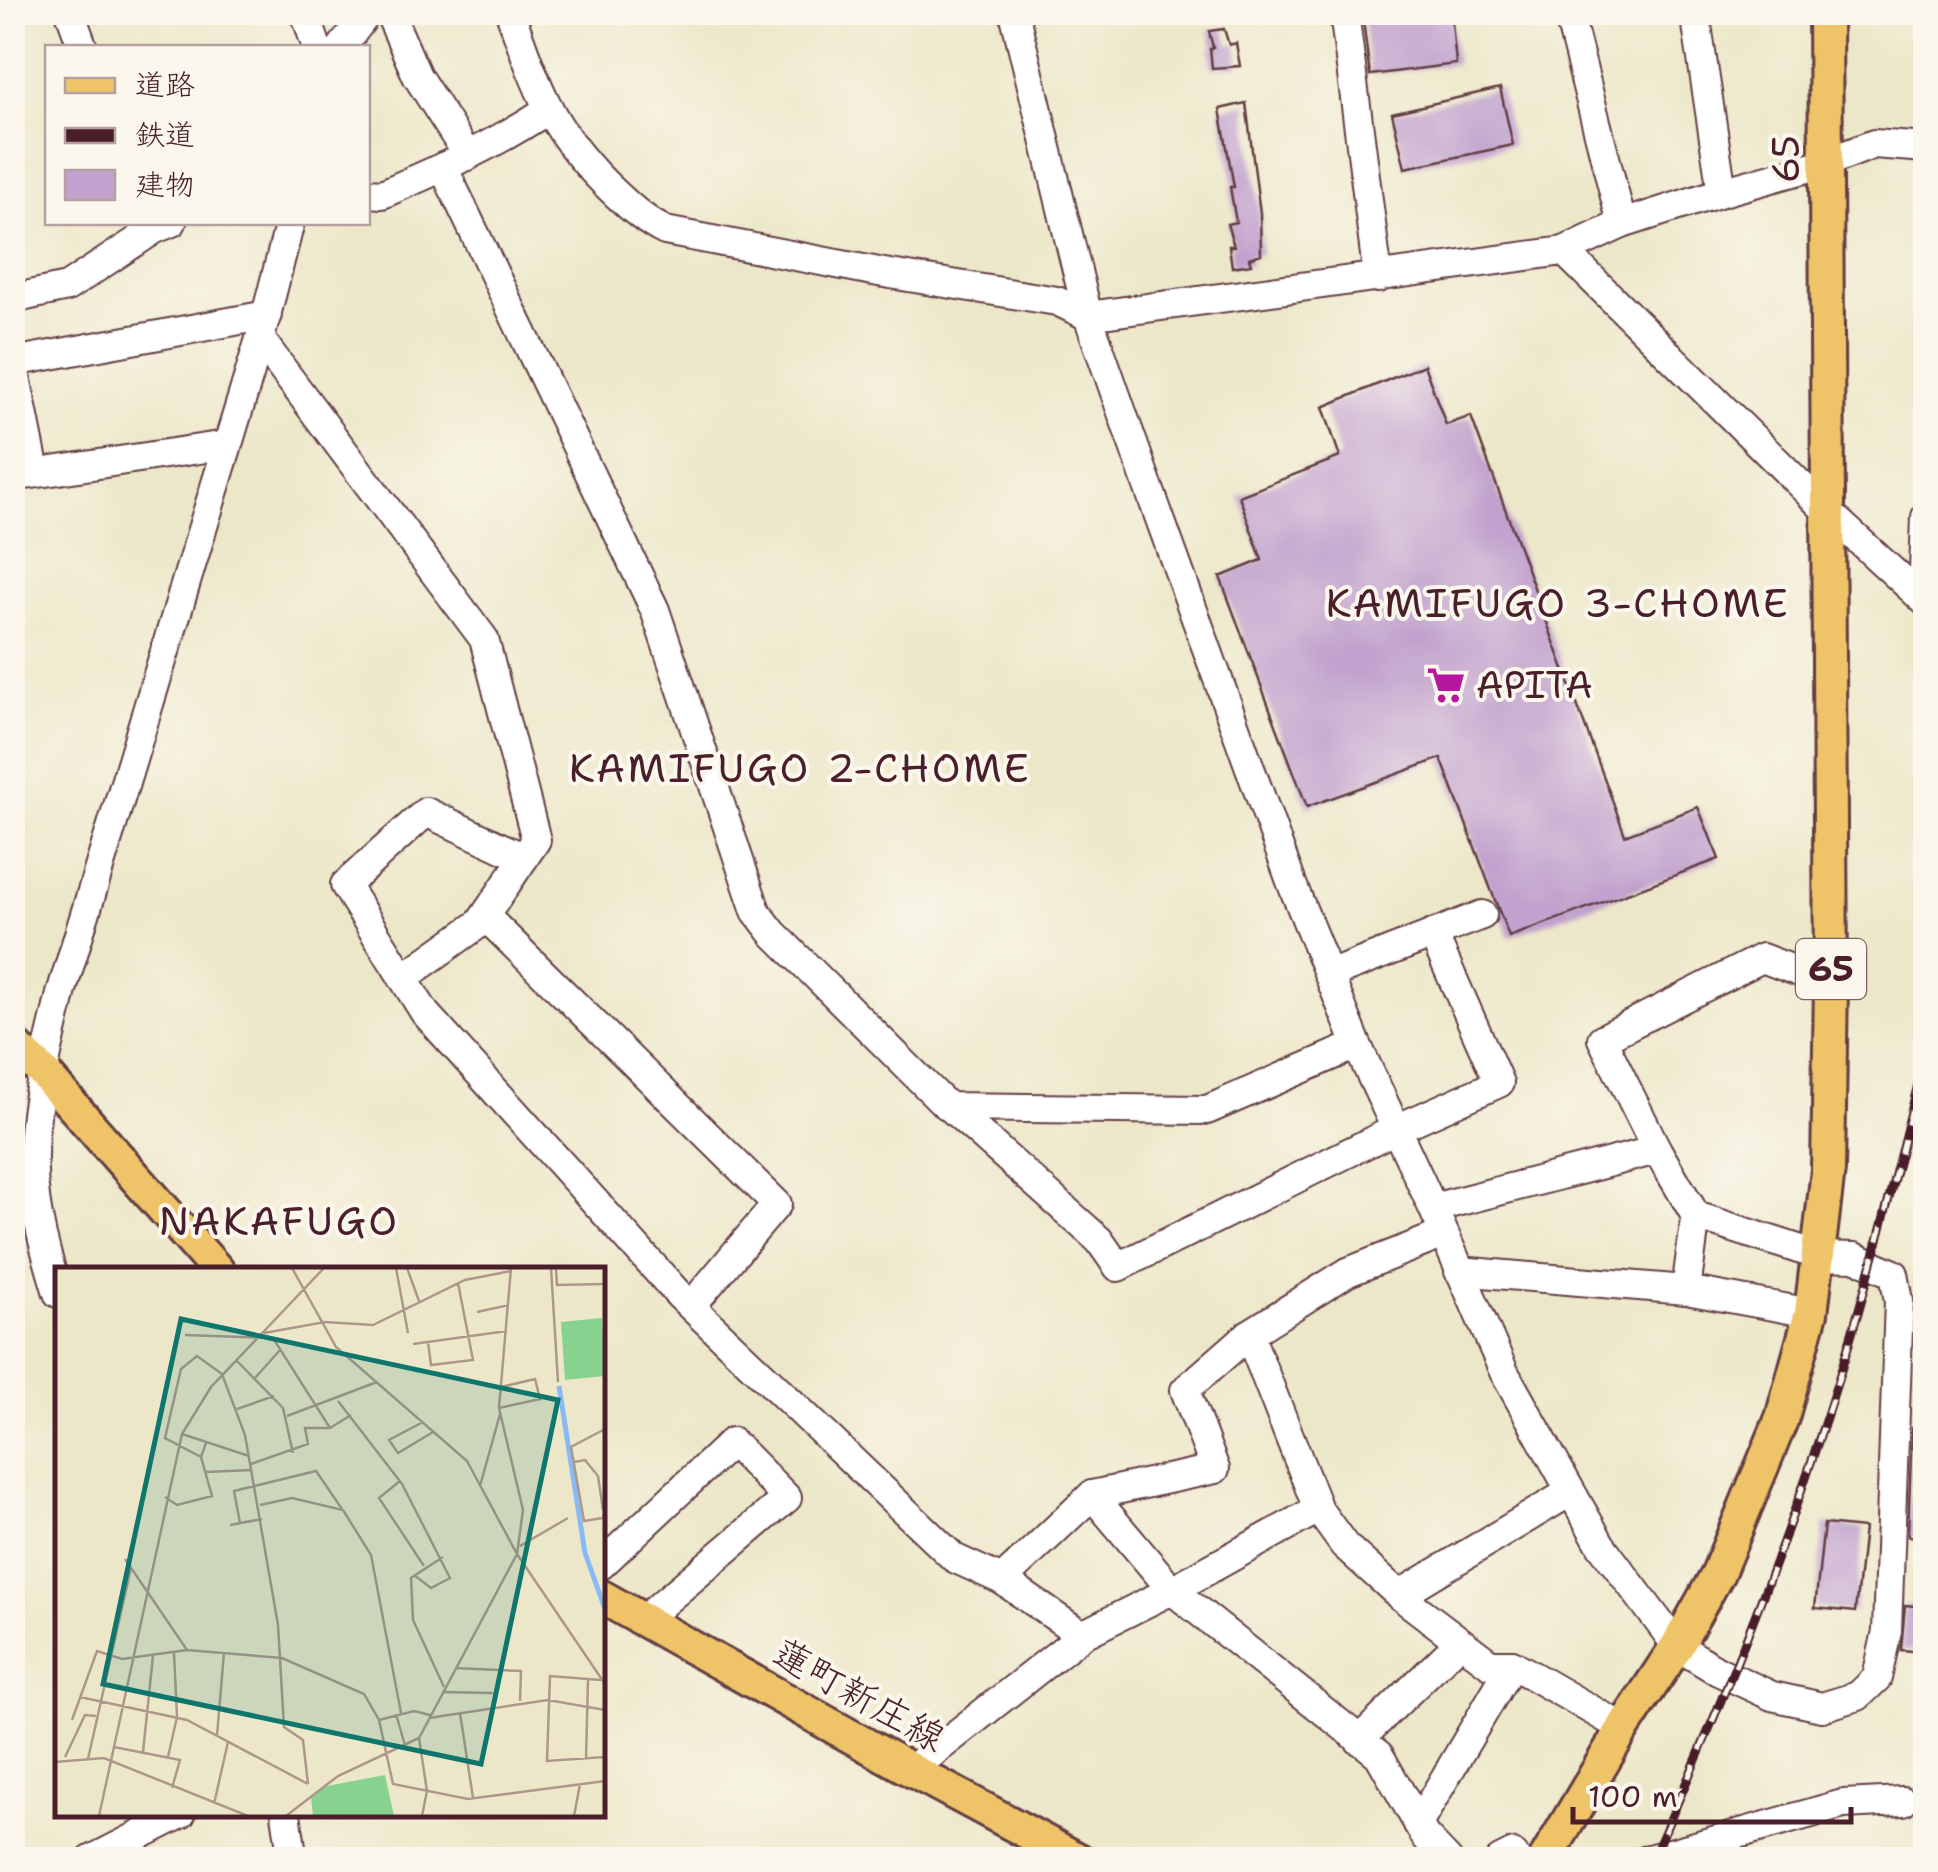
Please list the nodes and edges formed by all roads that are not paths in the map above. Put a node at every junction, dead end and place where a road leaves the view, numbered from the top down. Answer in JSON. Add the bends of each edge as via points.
{"nodes":[{"id":1,"x":70,"y":12,"type":"edge"},
{"id":2,"x":305,"y":12,"type":"edge"},
{"id":3,"x":368,"y":12,"type":"edge"},
{"id":4,"x":389,"y":12,"type":"edge"},
{"id":5,"x":510,"y":12,"type":"edge"},
{"id":6,"x":1014,"y":12,"type":"edge"},
{"id":7,"x":1344,"y":12,"type":"edge"},
{"id":8,"x":1568,"y":12,"type":"edge"},
{"id":9,"x":1695,"y":12,"type":"edge"},
{"id":10,"x":1825,"y":12,"type":"edge"},
{"id":11,"x":82,"y":45,"type":"edge"},
{"id":12,"x":316,"y":45,"type":"edge"},
{"id":13,"x":343,"y":45,"type":"edge"},
{"id":14,"x":547,"y":110,"type":"junction"},
{"id":15,"x":1926,"y":148,"type":"edge"},
{"id":16,"x":456,"y":162,"type":"junction"},
{"id":17,"x":1825,"y":163,"type":"junction"},
{"id":18,"x":1722,"y":192,"type":"junction"},
{"id":19,"x":370,"y":193,"type":"edge"},
{"id":20,"x":1622,"y":224,"type":"junction"},
{"id":21,"x":160,"y":225,"type":"edge"},
{"id":22,"x":289,"y":225,"type":"edge"},
{"id":23,"x":1564,"y":251,"type":"junction"},
{"id":24,"x":1378,"y":278,"type":"junction"},
{"id":25,"x":12,"y":299,"type":"edge"},
{"id":26,"x":1088,"y":316,"type":"junction"},
{"id":27,"x":264,"y":327,"type":"junction"},
{"id":28,"x":13,"y":359,"type":"edge"},
{"id":29,"x":226,"y":445,"type":"junction"},
{"id":30,"x":24,"y":475,"type":"edge"},
{"id":31,"x":1828,"y":513,"type":"junction"},
{"id":32,"x":1926,"y":517,"type":"edge"},
{"id":33,"x":1924,"y":600,"type":"edge"},
{"id":34,"x":524,"y":858,"type":"junction"},
{"id":35,"x":1482,"y":915,"type":"dead end"},
{"id":36,"x":484,"y":916,"type":"junction"},
{"id":37,"x":1433,"y":934,"type":"junction"},
{"id":38,"x":1329,"y":975,"type":"junction"},
{"id":39,"x":403,"y":978,"type":"junction"},
{"id":40,"x":1832,"y":984,"type":"junction"},
{"id":41,"x":12,"y":1043,"type":"edge"},
{"id":42,"x":1357,"y":1044,"type":"junction"},
{"id":43,"x":43,"y":1072,"type":"junction"},
{"id":44,"x":950,"y":1106,"type":"junction"},
{"id":45,"x":24,"y":1117,"type":"edge"},
{"id":46,"x":1396,"y":1128,"type":"junction"},
{"id":47,"x":1658,"y":1150,"type":"junction"},
{"id":48,"x":1696,"y":1216,"type":"junction"},
{"id":49,"x":1438,"y":1221,"type":"junction"},
{"id":50,"x":1820,"y":1256,"type":"junction"},
{"id":51,"x":214,"y":1267,"type":"edge"},
{"id":52,"x":1459,"y":1271,"type":"junction"},
{"id":53,"x":55,"y":1281,"type":"edge"},
{"id":54,"x":1686,"y":1290,"type":"junction"},
{"id":55,"x":691,"y":1306,"type":"junction"},
{"id":56,"x":1811,"y":1313,"type":"junction"},
{"id":57,"x":1248,"y":1334,"type":"junction"},
{"id":58,"x":1570,"y":1492,"type":"junction"},
{"id":59,"x":1092,"y":1495,"type":"junction"},
{"id":60,"x":1318,"y":1510,"type":"junction"},
{"id":61,"x":605,"y":1561,"type":"edge"},
{"id":62,"x":1002,"y":1580,"type":"junction"},
{"id":63,"x":1172,"y":1590,"type":"junction"},
{"id":64,"x":1399,"y":1595,"type":"junction"},
{"id":65,"x":605,"y":1599,"type":"edge"},
{"id":66,"x":642,"y":1620,"type":"junction"},
{"id":67,"x":1082,"y":1635,"type":"junction"},
{"id":68,"x":1460,"y":1642,"type":"junction"},
{"id":69,"x":1677,"y":1646,"type":"junction"},
{"id":70,"x":1512,"y":1664,"type":"junction"},
{"id":71,"x":1623,"y":1728,"type":"junction"},
{"id":72,"x":1360,"y":1740,"type":"junction"},
{"id":73,"x":911,"y":1770,"type":"junction"},
{"id":74,"x":1904,"y":1801,"type":"dead end"},
{"id":75,"x":175,"y":1817,"type":"edge"},
{"id":76,"x":286,"y":1817,"type":"edge"},
{"id":77,"x":1418,"y":1824,"type":"junction"},
{"id":78,"x":91,"y":1860,"type":"edge"},
{"id":79,"x":292,"y":1860,"type":"edge"},
{"id":80,"x":1079,"y":1860,"type":"edge"},
{"id":81,"x":1448,"y":1860,"type":"edge"},
{"id":82,"x":1500,"y":1860,"type":"edge"},
{"id":83,"x":1517,"y":1860,"type":"edge"},
{"id":84,"x":1545,"y":1860,"type":"edge"},
{"id":85,"x":1646,"y":1860,"type":"edge"}],
"edges":[{"from":1,"to":11,"type":"street"},
{"from":2,"to":12,"type":"street"},
{"from":3,"to":13,"type":"street"},
{"from":4,"to":16,"type":"street"},
{"from":5,"to":14,"type":"street"},
{"from":6,"to":26,"type":"street"},
{"from":7,"to":24,"type":"street"},
{"from":8,"to":20,"type":"street"},
{"from":9,"to":18,"type":"street"},
{"from":10,"to":17,"type":"main road","name":"65","number":"65"},
{"from":14,"to":16,"type":"street"},
{"from":14,"to":26,"type":"street","via":[[594,174],[665,231],[1057,301]]},
{"from":15,"to":17,"type":"street","via":[[1874,144]]},
{"from":16,"to":19,"type":"street"},
{"from":16,"to":44,"type":"street","via":[[655,610],[756,911]]},
{"from":17,"to":18,"type":"street"},
{"from":17,"to":31,"type":"main road","name":"65","number":"65"},
{"from":18,"to":20,"type":"street"},
{"from":20,"to":23,"type":"street"},
{"from":21,"to":25,"type":"street","via":[[67,287]]},
{"from":22,"to":27,"type":"street"},
{"from":23,"to":24,"type":"street"},
{"from":23,"to":31,"type":"street"},
{"from":24,"to":26,"type":"street"},
{"from":26,"to":38,"type":"street"},
{"from":27,"to":28,"type":"street"},
{"from":27,"to":29,"type":"street"},
{"from":27,"to":34,"type":"street","via":[[484,639],[536,840]]},
{"from":28,"to":30,"type":"street"},
{"from":29,"to":30,"type":"street"},
{"from":29,"to":43,"type":"street"},
{"from":31,"to":33,"type":"street"},
{"from":31,"to":40,"type":"main road","name":"65","number":"65"},
{"from":32,"to":33,"type":"street"},
{"from":34,"to":36,"type":"street"},
{"from":34,"to":39,"type":"street","via":[[426,812],[345,885]]},
{"from":35,"to":37,"type":"street"},
{"from":36,"to":39,"type":"street"},
{"from":36,"to":55,"type":"street","via":[[777,1204]]},
{"from":37,"to":38,"type":"street"},
{"from":37,"to":46,"type":"street","via":[[1499,1082]]},
{"from":38,"to":42,"type":"street"},
{"from":39,"to":55,"type":"street","via":[[425,1013]]},
{"from":40,"to":47,"type":"street","via":[[1762,958],[1602,1039]]},
{"from":40,"to":50,"type":"main road","name":"65","number":"65"},
{"from":41,"to":43,"type":"main road"},
{"from":42,"to":44,"type":"street","via":[[1206,1110]]},
{"from":42,"to":46,"type":"street"},
{"from":43,"to":45,"type":"street"},
{"from":43,"to":51,"type":"main road"},
{"from":44,"to":46,"type":"street","via":[[1099,1240],[1118,1268]]},
{"from":45,"to":53,"type":"street"},
{"from":46,"to":49,"type":"street"},
{"from":47,"to":48,"type":"street"},
{"from":47,"to":49,"type":"street"},
{"from":48,"to":50,"type":"street"},
{"from":48,"to":54,"type":"street"},
{"from":49,"to":52,"type":"street"},
{"from":49,"to":57,"type":"street"},
{"from":50,"to":56,"type":"main road","name":"65","number":"65"},
{"from":50,"to":69,"type":"street","via":[[1855,1257],[1894,1274],[1899,1301],[1887,1630],[1877,1678],[1858,1696],[1822,1707],[1772,1696]]},
{"from":52,"to":54,"type":"street"},
{"from":52,"to":58,"type":"street","via":[[1504,1372]]},
{"from":54,"to":56,"type":"street"},
{"from":55,"to":62,"type":"street","via":[[954,1558]]},
{"from":56,"to":69,"type":"main road","name":"65","number":"65","via":[[1782,1418],[1718,1573]]},
{"from":57,"to":59,"type":"street","via":[[1185,1390],[1215,1469]]},
{"from":57,"to":60,"type":"street"},
{"from":58,"to":64,"type":"street"},
{"from":58,"to":69,"type":"street"},
{"from":59,"to":62,"type":"street"},
{"from":59,"to":63,"type":"street"},
{"from":60,"to":63,"type":"street"},
{"from":60,"to":64,"type":"street","via":[[1344,1545]]},
{"from":61,"to":66,"type":"street","via":[[732,1442],[788,1498]]},
{"from":62,"to":67,"type":"street"},
{"from":63,"to":67,"type":"street"},
{"from":63,"to":72,"type":"street"},
{"from":64,"to":68,"type":"street"},
{"from":65,"to":66,"type":"main road","name":"蓮町新庄線"},
{"from":66,"to":73,"type":"main road","name":"蓮町新庄線"},
{"from":67,"to":73,"type":"street"},
{"from":68,"to":70,"type":"street","via":[[1490,1664]]},
{"from":68,"to":72,"type":"street"},
{"from":69,"to":71,"type":"main road","name":"65","number":"65"},
{"from":70,"to":71,"type":"street"},
{"from":70,"to":77,"type":"street"},
{"from":71,"to":84,"type":"main road","name":"65","number":"65"},
{"from":72,"to":77,"type":"street","via":[[1379,1755]]},
{"from":73,"to":80,"type":"main road","name":"蓮町新庄線"},
{"from":74,"to":85,"type":"street","via":[[1843,1804]]},
{"from":75,"to":78,"type":"street"},
{"from":76,"to":79,"type":"street"},
{"from":77,"to":81,"type":"street"},
{"from":82,"to":83,"type":"street","via":[[1512,1854]]}]}
